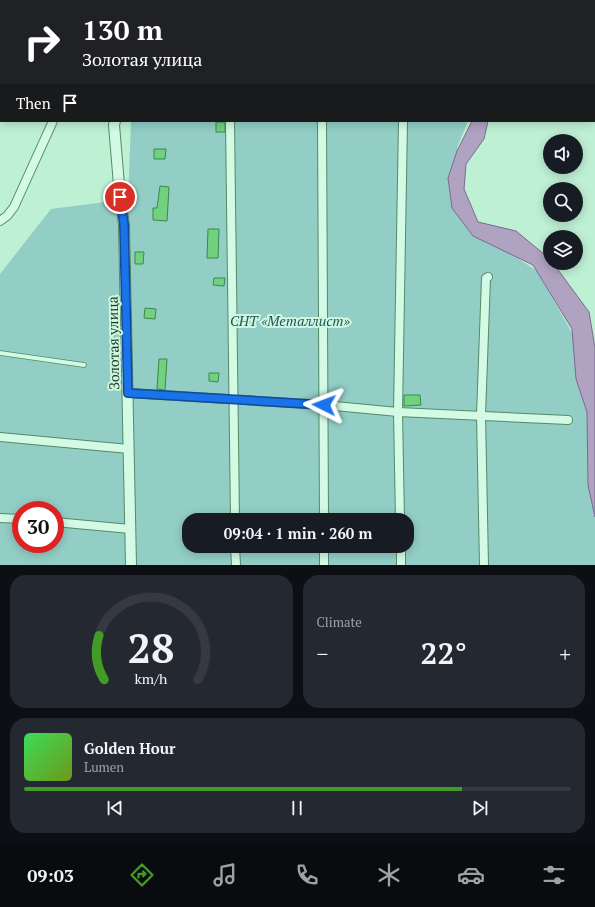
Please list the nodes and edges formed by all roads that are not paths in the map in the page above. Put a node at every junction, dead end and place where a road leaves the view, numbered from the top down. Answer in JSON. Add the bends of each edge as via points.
{"nodes":[{"id":1,"x":53,"y":122,"type":"edge"},
{"id":2,"x":115,"y":122,"type":"edge"},
{"id":3,"x":230,"y":122,"type":"edge"},
{"id":4,"x":322,"y":122,"type":"edge"},
{"id":5,"x":403,"y":122,"type":"edge"},
{"id":6,"x":0,"y":220,"type":"edge"},
{"id":7,"x":488,"y":277,"type":"dead end"},
{"id":8,"x":0,"y":353,"type":"edge"},
{"id":9,"x":84,"y":365,"type":"dead end"},
{"id":10,"x":128,"y":393,"type":"junction"},
{"id":11,"x":234,"y":400,"type":"junction"},
{"id":12,"x":324,"y":405,"type":"junction"},
{"id":13,"x":398,"y":412,"type":"junction"},
{"id":14,"x":481,"y":415,"type":"junction"},
{"id":15,"x":568,"y":420,"type":"dead end"},
{"id":16,"x":0,"y":437,"type":"edge"},
{"id":17,"x":129,"y":449,"type":"junction"},
{"id":18,"x":235,"y":513,"type":"edge"},
{"id":19,"x":324,"y":513,"type":"edge"},
{"id":20,"x":400,"y":513,"type":"edge"},
{"id":21,"x":0,"y":518,"type":"edge"},
{"id":22,"x":12,"y":519,"type":"edge"},
{"id":23,"x":64,"y":523,"type":"edge"},
{"id":24,"x":130,"y":529,"type":"junction"},
{"id":25,"x":236,"y":553,"type":"edge"},
{"id":26,"x":324,"y":553,"type":"edge"},
{"id":27,"x":401,"y":553,"type":"edge"},
{"id":28,"x":131,"y":565,"type":"edge"},
{"id":29,"x":236,"y":565,"type":"edge"},
{"id":30,"x":324,"y":565,"type":"edge"},
{"id":31,"x":401,"y":565,"type":"edge"},
{"id":32,"x":484,"y":565,"type":"edge"}],
"edges":[{"from":1,"to":6,"type":"street","via":[[14,207]]},
{"from":2,"to":10,"type":"street","name":"Золотая улица","via":[[124,224]]},
{"from":3,"to":11,"type":"street"},
{"from":4,"to":12,"type":"street"},
{"from":5,"to":13,"type":"street"},
{"from":7,"to":14,"type":"street"},
{"from":8,"to":9,"type":"lane"},
{"from":10,"to":11,"type":"street"},
{"from":10,"to":17,"type":"street","name":"Золотая улица"},
{"from":11,"to":12,"type":"street"},
{"from":11,"to":18,"type":"street"},
{"from":12,"to":13,"type":"street"},
{"from":12,"to":19,"type":"street"},
{"from":13,"to":14,"type":"street"},
{"from":13,"to":20,"type":"street"},
{"from":14,"to":15,"type":"street"},
{"from":14,"to":32,"type":"street"},
{"from":16,"to":17,"type":"street"},
{"from":17,"to":24,"type":"street","name":"Золотая улица"},
{"from":21,"to":22,"type":"street"},
{"from":23,"to":24,"type":"street"},
{"from":24,"to":28,"type":"street","name":"Золотая улица"},
{"from":25,"to":29,"type":"street"},
{"from":26,"to":30,"type":"street"},
{"from":27,"to":31,"type":"street"}]}
